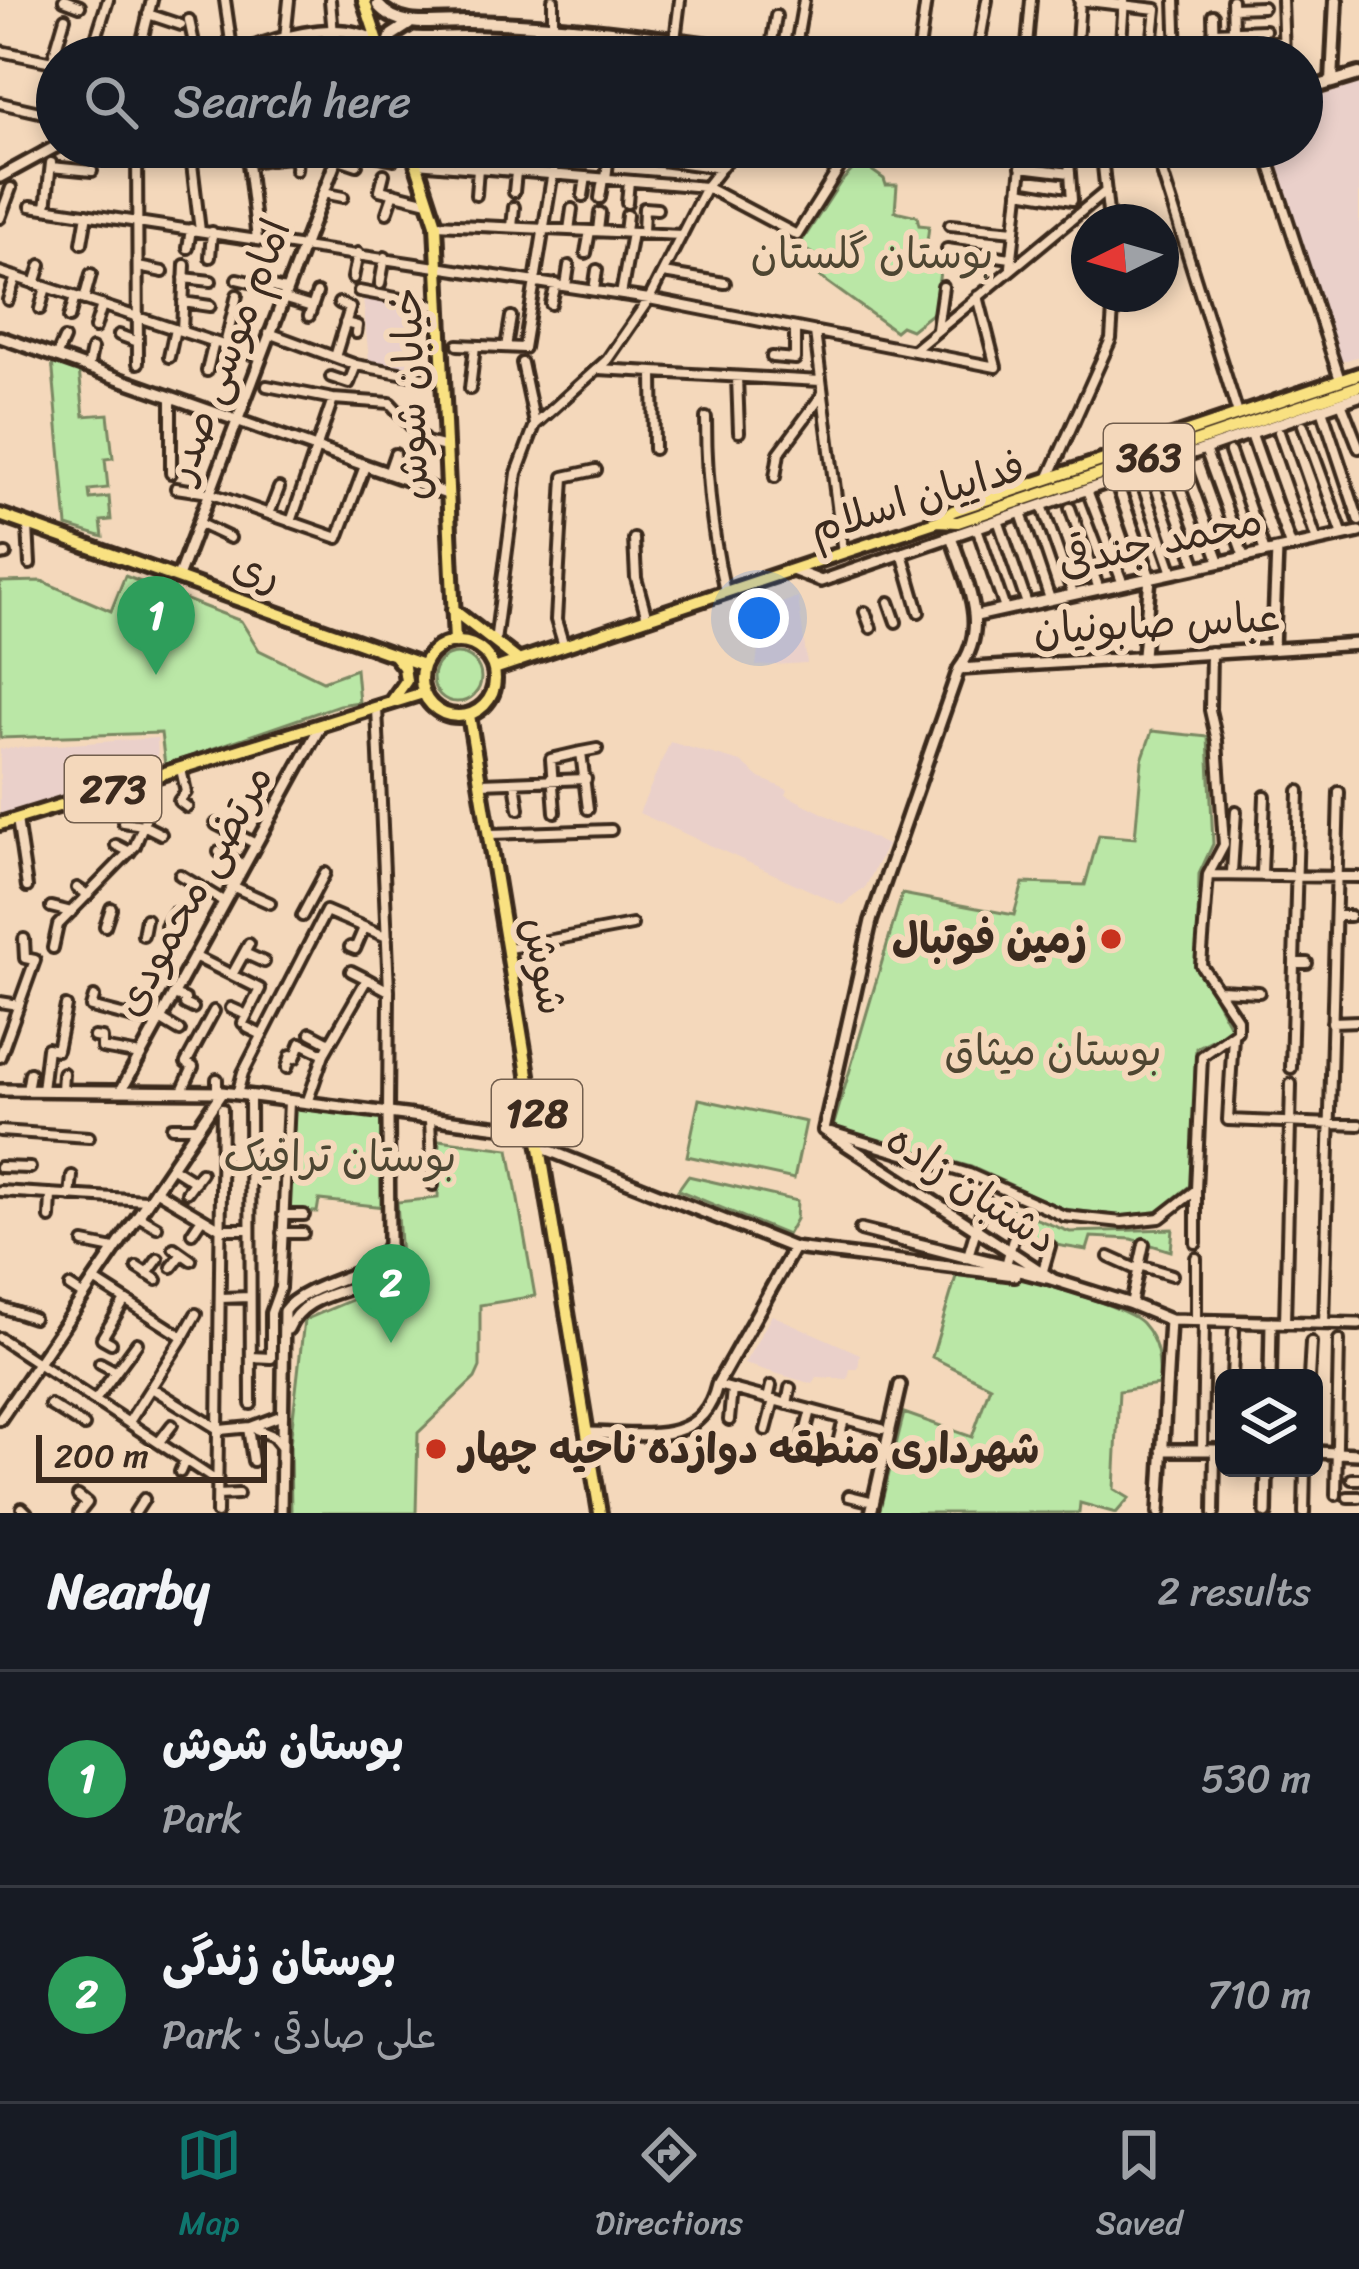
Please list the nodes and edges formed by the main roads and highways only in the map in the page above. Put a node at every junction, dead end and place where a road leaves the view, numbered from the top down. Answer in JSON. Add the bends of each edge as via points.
{"nodes":[{"id":1,"x":1336,"y":0,"type":"edge"},
{"id":2,"x":371,"y":4,"type":"edge"},
{"id":3,"x":412,"y":23,"type":"junction"},
{"id":4,"x":378,"y":36,"type":"edge"},
{"id":5,"x":391,"y":36,"type":"edge"},
{"id":6,"x":622,"y":36,"type":"edge"},
{"id":7,"x":1359,"y":74,"type":"edge"},
{"id":8,"x":1333,"y":82,"type":"junction"},
{"id":9,"x":1323,"y":85,"type":"edge"},
{"id":10,"x":418,"y":168,"type":"edge"},
{"id":11,"x":1359,"y":374,"type":"edge"},
{"id":12,"x":1359,"y":386,"type":"edge"},
{"id":13,"x":0,"y":514,"type":"edge"},
{"id":14,"x":938,"y":521,"type":"junction"},
{"id":15,"x":453,"y":610,"type":"junction"},
{"id":16,"x":454,"y":642,"type":"junction"},
{"id":17,"x":387,"y":650,"type":"junction"},
{"id":18,"x":519,"y":661,"type":"junction"},
{"id":19,"x":423,"y":665,"type":"junction"},
{"id":20,"x":494,"y":669,"type":"junction"},
{"id":21,"x":423,"y":693,"type":"junction"},
{"id":22,"x":383,"y":705,"type":"junction"},
{"id":23,"x":469,"y":715,"type":"junction"},
{"id":24,"x":0,"y":824,"type":"edge"},
{"id":25,"x":600,"y":1513,"type":"edge"}],
"edges":[{"from":1,"to":8,"type":"main road"},
{"from":2,"to":3,"type":"main road"},
{"from":2,"to":4,"type":"main road"},
{"from":3,"to":5,"type":"main road"},
{"from":3,"to":6,"type":"main road"},
{"from":7,"to":8,"type":"main road"},
{"from":8,"to":9,"type":"main road"},
{"from":10,"to":15,"type":"main road","name":"خیابان شوش","via":[[436,224]]},
{"from":11,"to":14,"type":"main road"},
{"from":12,"to":14,"type":"main road","name":"فداییان اسلام","number":"363","via":[[1114,475]]},
{"from":13,"to":17,"type":"main road","name":"ری"},
{"from":14,"to":18,"type":"main road","name":"فداییان اسلام","number":"363"},
{"from":15,"to":16,"type":"main road","name":"خیابان شوش"},
{"from":15,"to":18,"type":"main road"},
{"from":16,"to":19,"type":"main road"},
{"from":16,"to":20,"type":"main road","via":[[478,648]]},
{"from":17,"to":19,"type":"main road","name":"ری"},
{"from":17,"to":22,"type":"main road","via":[[406,674],[404,687]]},
{"from":18,"to":20,"type":"main road","name":"فداییان اسلام","number":"363"},
{"from":19,"to":21,"type":"main road"},
{"from":20,"to":23,"type":"main road","via":[[490,698]]},
{"from":21,"to":22,"type":"main road","number":"273"},
{"from":21,"to":23,"type":"main road","via":[[442,712]]},
{"from":22,"to":24,"type":"main road","number":"273"},
{"from":23,"to":25,"type":"main road","name":"شوش","number":"128"}]}
